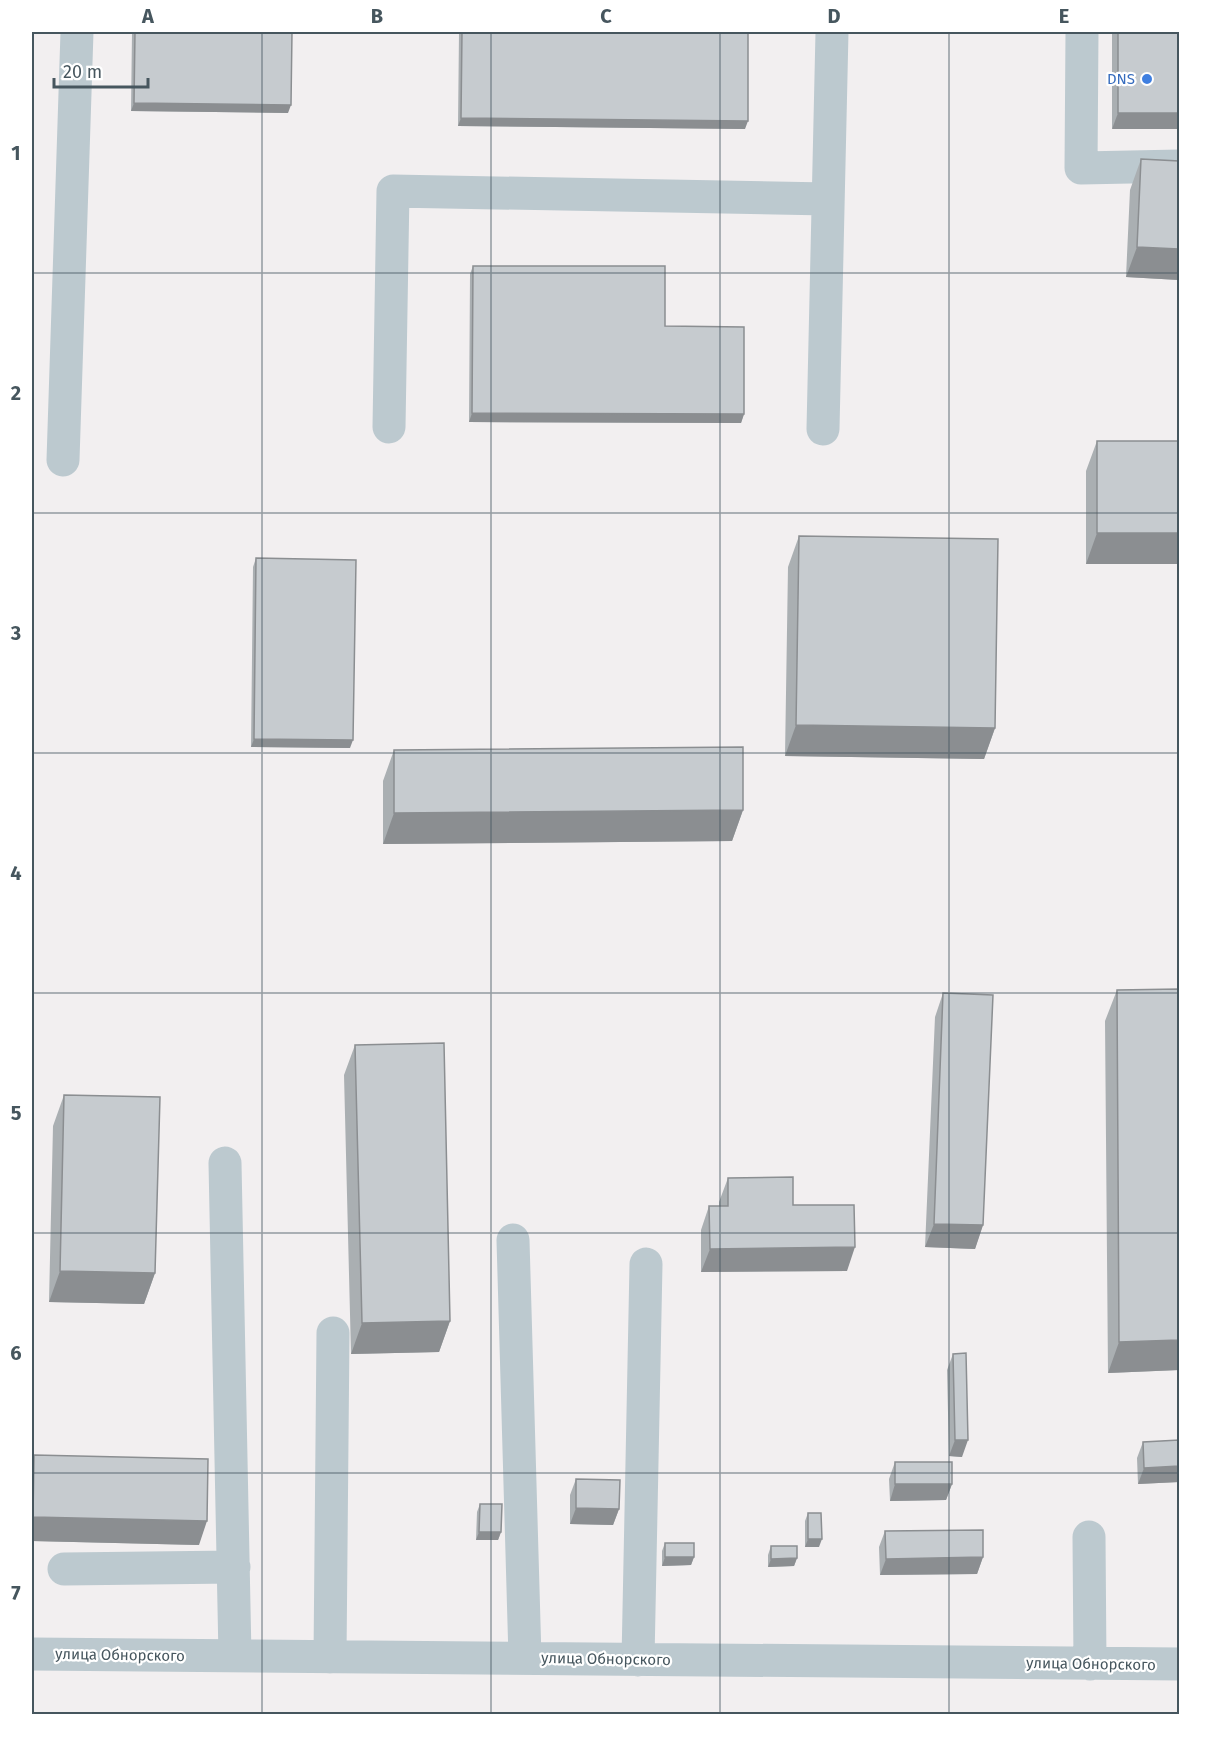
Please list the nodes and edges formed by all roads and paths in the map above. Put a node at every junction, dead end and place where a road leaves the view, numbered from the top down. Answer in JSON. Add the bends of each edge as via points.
{"nodes":[{"id":1,"x":77,"y":32,"type":"edge"},
{"id":2,"x":832,"y":32,"type":"edge"},
{"id":3,"x":1082,"y":32,"type":"edge"},
{"id":4,"x":1179,"y":166,"type":"edge"},
{"id":5,"x":828,"y":199,"type":"junction"},
{"id":6,"x":389,"y":427,"type":"dead end"},
{"id":7,"x":824,"y":429,"type":"dead end"},
{"id":8,"x":63,"y":460,"type":"dead end"},
{"id":9,"x":225,"y":1162,"type":"dead end"},
{"id":10,"x":513,"y":1240,"type":"dead end"},
{"id":11,"x":646,"y":1264,"type":"dead end"},
{"id":12,"x":333,"y":1333,"type":"dead end"},
{"id":13,"x":1089,"y":1537,"type":"dead end"},
{"id":14,"x":234,"y":1566,"type":"junction"},
{"id":15,"x":64,"y":1569,"type":"dead end"},
{"id":16,"x":32,"y":1654,"type":"edge"},
{"id":17,"x":235,"y":1656,"type":"junction"},
{"id":18,"x":330,"y":1657,"type":"junction"},
{"id":19,"x":525,"y":1658,"type":"junction"},
{"id":20,"x":638,"y":1659,"type":"junction"},
{"id":21,"x":1089,"y":1664,"type":"junction"},
{"id":22,"x":1179,"y":1665,"type":"edge"}],
"edges":[{"from":1,"to":8,"type":"street"},
{"from":2,"to":5,"type":"street"},
{"from":3,"to":4,"type":"street","via":[[1081,168]]},
{"from":5,"to":6,"type":"street","via":[[393,191]]},
{"from":5,"to":7,"type":"street"},
{"from":9,"to":14,"type":"street"},
{"from":10,"to":19,"type":"street"},
{"from":11,"to":20,"type":"street"},
{"from":12,"to":18,"type":"street"},
{"from":13,"to":21,"type":"street"},
{"from":14,"to":15,"type":"street"},
{"from":14,"to":17,"type":"street"},
{"from":16,"to":17,"type":"street","name":"улица Обнорского"},
{"from":17,"to":18,"type":"street","name":"улица Обнорского"},
{"from":18,"to":19,"type":"street","name":"улица Обнорского"},
{"from":19,"to":20,"type":"street","name":"улица Обнорского"},
{"from":20,"to":21,"type":"street","name":"улица Обнорского"},
{"from":21,"to":22,"type":"street","name":"улица Обнорского"}]}
